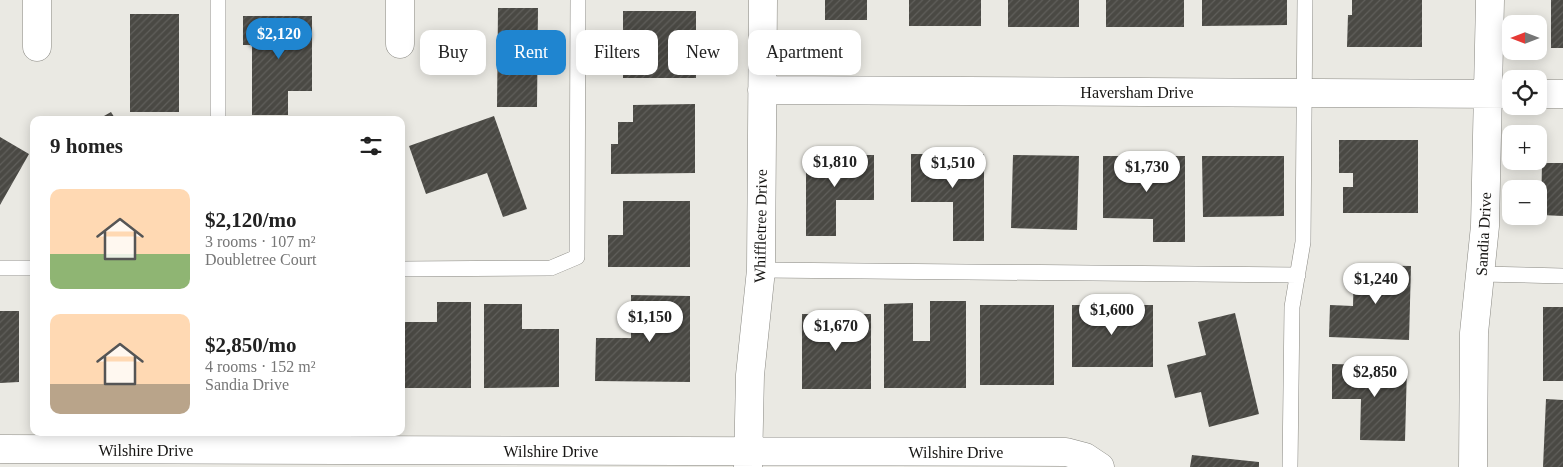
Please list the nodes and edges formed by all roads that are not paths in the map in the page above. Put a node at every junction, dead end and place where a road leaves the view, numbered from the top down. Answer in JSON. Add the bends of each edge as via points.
{"nodes":[{"id":1,"x":38,"y":0,"type":"edge"},
{"id":2,"x":218,"y":0,"type":"edge"},
{"id":3,"x":400,"y":0,"type":"edge"},
{"id":4,"x":578,"y":0,"type":"edge"},
{"id":5,"x":763,"y":0,"type":"edge"},
{"id":6,"x":1305,"y":0,"type":"edge"},
{"id":7,"x":1490,"y":0,"type":"edge"},
{"id":8,"x":400,"y":44,"type":"dead end"},
{"id":9,"x":37,"y":47,"type":"dead end"},
{"id":10,"x":762,"y":90,"type":"junction"},
{"id":11,"x":1305,"y":93,"type":"junction"},
{"id":12,"x":1500,"y":94,"type":"edge"},
{"id":13,"x":1547,"y":94,"type":"edge"},
{"id":14,"x":1563,"y":94,"type":"edge"},
{"id":15,"x":218,"y":116,"type":"edge"},
{"id":16,"x":0,"y":268,"type":"edge"},
{"id":17,"x":30,"y":268,"type":"edge"},
{"id":18,"x":405,"y":269,"type":"edge"},
{"id":19,"x":761,"y":270,"type":"junction"},
{"id":20,"x":1482,"y":274,"type":"junction"},
{"id":21,"x":1298,"y":276,"type":"junction"},
{"id":22,"x":1563,"y":276,"type":"edge"},
{"id":23,"x":17,"y":455,"type":"edge"},
{"id":24,"x":206,"y":459,"type":"edge"},
{"id":25,"x":387,"y":459,"type":"edge"},
{"id":26,"x":566,"y":459,"type":"edge"},
{"id":27,"x":748,"y":459,"type":"edge"},
{"id":28,"x":928,"y":460,"type":"edge"},
{"id":29,"x":1100,"y":466,"type":"edge"},
{"id":30,"x":1290,"y":467,"type":"edge"},
{"id":31,"x":1473,"y":467,"type":"edge"}],
"edges":[{"from":1,"to":9,"type":"street"},
{"from":2,"to":15,"type":"lane"},
{"from":3,"to":8,"type":"street"},
{"from":4,"to":18,"type":"lane","via":[[577,257],[551,268]]},
{"from":5,"to":10,"type":"street","name":"Whiffletree Drive"},
{"from":6,"to":11,"type":"lane"},
{"from":7,"to":12,"type":"street","name":"Sandia Drive"},
{"from":10,"to":11,"type":"street","name":"Haversham Drive"},
{"from":10,"to":19,"type":"street","name":"Whiffletree Drive"},
{"from":11,"to":12,"type":"street","name":"Haversham Drive"},
{"from":11,"to":21,"type":"lane","via":[[1304,242]]},
{"from":12,"to":20,"type":"street","name":"Sandia Drive"},
{"from":13,"to":14,"type":"street"},
{"from":16,"to":17,"type":"lane"},
{"from":19,"to":21,"type":"lane"},
{"from":19,"to":27,"type":"street","name":"Whiffletree Drive","via":[[750,375]]},
{"from":20,"to":22,"type":"lane"},
{"from":20,"to":31,"type":"street","name":"Sandia Drive","via":[[1474,333]]},
{"from":21,"to":30,"type":"lane","via":[[1292,307]]},
{"from":23,"to":24,"type":"street","name":"Wilshire Drive"},
{"from":24,"to":25,"type":"street","name":"Wilshire Drive"},
{"from":25,"to":26,"type":"street","name":"Wilshire Drive"},
{"from":26,"to":27,"type":"street","name":"Wilshire Drive"},
{"from":27,"to":28,"type":"street","name":"Wilshire Drive"},
{"from":28,"to":29,"type":"street","name":"Wilshire Drive","via":[[1066,452],[1085,457]]}]}
